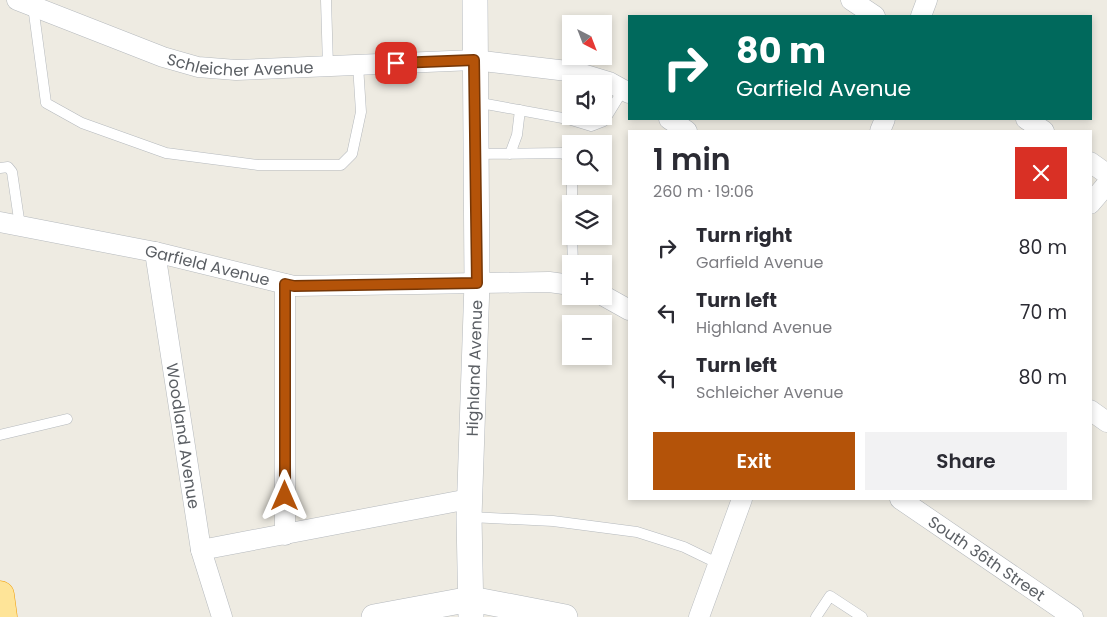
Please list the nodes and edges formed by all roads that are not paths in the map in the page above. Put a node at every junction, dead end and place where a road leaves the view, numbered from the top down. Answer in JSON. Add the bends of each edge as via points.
{"nodes":[{"id":1,"x":326,"y":0,"type":"edge"},
{"id":2,"x":475,"y":0,"type":"edge"},
{"id":3,"x":851,"y":0,"type":"edge"},
{"id":4,"x":927,"y":0,"type":"edge"},
{"id":5,"x":27,"y":2,"type":"edge"},
{"id":6,"x":874,"y":15,"type":"edge"},
{"id":7,"x":921,"y":15,"type":"edge"},
{"id":8,"x":474,"y":60,"type":"junction"},
{"id":9,"x":358,"y":65,"type":"junction"},
{"id":10,"x":328,"y":66,"type":"junction"},
{"id":11,"x":626,"y":91,"type":"edge"},
{"id":12,"x":475,"y":102,"type":"junction"},
{"id":13,"x":520,"y":110,"type":"junction"},
{"id":14,"x":670,"y":120,"type":"edge"},
{"id":15,"x":1028,"y":120,"type":"edge"},
{"id":16,"x":686,"y":130,"type":"edge"},
{"id":17,"x":1042,"y":130,"type":"edge"},
{"id":18,"x":562,"y":153,"type":"edge"},
{"id":19,"x":476,"y":154,"type":"junction"},
{"id":20,"x":510,"y":154,"type":"junction"},
{"id":21,"x":1092,"y":163,"type":"edge"},
{"id":22,"x":0,"y":168,"type":"edge"},
{"id":23,"x":1107,"y":174,"type":"edge"},
{"id":24,"x":1107,"y":184,"type":"edge"},
{"id":25,"x":1092,"y":202,"type":"edge"},
{"id":26,"x":0,"y":222,"type":"edge"},
{"id":27,"x":20,"y":226,"type":"junction"},
{"id":28,"x":155,"y":252,"type":"junction"},
{"id":29,"x":477,"y":283,"type":"junction"},
{"id":30,"x":285,"y":284,"type":"junction"},
{"id":31,"x":562,"y":284,"type":"edge"},
{"id":32,"x":612,"y":300,"type":"edge"},
{"id":33,"x":628,"y":309,"type":"edge"},
{"id":34,"x":1092,"y":411,"type":"edge"},
{"id":35,"x":67,"y":419,"type":"dead end"},
{"id":36,"x":1107,"y":422,"type":"edge"},
{"id":37,"x":0,"y":435,"type":"edge"},
{"id":38,"x":742,"y":500,"type":"edge"},
{"id":39,"x":901,"y":500,"type":"edge"},
{"id":40,"x":469,"y":508,"type":"junction"},
{"id":41,"x":285,"y":535,"type":"junction"},
{"id":42,"x":201,"y":550,"type":"junction"},
{"id":43,"x":717,"y":563,"type":"junction"},
{"id":44,"x":0,"y":595,"type":"edge"},
{"id":45,"x":471,"y":608,"type":"edge"},
{"id":46,"x":3,"y":617,"type":"edge"},
{"id":47,"x":222,"y":617,"type":"edge"},
{"id":48,"x":374,"y":617,"type":"edge"},
{"id":49,"x":565,"y":617,"type":"edge"},
{"id":50,"x":699,"y":617,"type":"edge"},
{"id":51,"x":816,"y":617,"type":"edge"},
{"id":52,"x":862,"y":617,"type":"edge"},
{"id":53,"x":1072,"y":617,"type":"edge"}],
"edges":[{"from":1,"to":10,"type":"lane"},
{"from":2,"to":8,"type":"street","name":"Highland Avenue"},
{"from":3,"to":6,"type":"street"},
{"from":4,"to":7,"type":"street"},
{"from":5,"to":9,"type":"lane","via":[[46,103],[82,122],[166,153],[258,164],[341,165],[352,154],[361,112]]},
{"from":5,"to":10,"type":"street","name":"Schleicher Avenue","via":[[163,57],[198,67],[236,70]]},
{"from":8,"to":9,"type":"street","name":"Schleicher Avenue"},
{"from":8,"to":11,"type":"street","name":"Schleicher Avenue","via":[[576,72]]},
{"from":8,"to":12,"type":"street","name":"Highland Avenue"},
{"from":9,"to":10,"type":"street","name":"Schleicher Avenue"},
{"from":11,"to":13,"type":"lane","via":[[604,120],[591,126]]},
{"from":12,"to":13,"type":"lane"},
{"from":12,"to":19,"type":"street","name":"Highland Avenue"},
{"from":13,"to":20,"type":"lane","via":[[517,135]]},
{"from":14,"to":16,"type":"street"},
{"from":15,"to":17,"type":"street"},
{"from":18,"to":20,"type":"lane"},
{"from":19,"to":20,"type":"lane"},
{"from":19,"to":29,"type":"street","name":"Highland Avenue"},
{"from":21,"to":23,"type":"street"},
{"from":22,"to":27,"type":"lane","via":[[8,167],[12,172]]},
{"from":24,"to":25,"type":"street"},
{"from":26,"to":27,"type":"street","name":"Garfield Avenue"},
{"from":27,"to":28,"type":"street","name":"Garfield Avenue"},
{"from":28,"to":30,"type":"street","name":"Garfield Avenue"},
{"from":28,"to":42,"type":"street","name":"Woodland Avenue"},
{"from":29,"to":30,"type":"street","name":"Garfield Avenue"},
{"from":29,"to":31,"type":"street"},
{"from":29,"to":40,"type":"street","name":"Highland Avenue"},
{"from":30,"to":41,"type":"street"},
{"from":32,"to":33,"type":"street"},
{"from":34,"to":36,"type":"street"},
{"from":35,"to":37,"type":"lane"},
{"from":38,"to":43,"type":"street"},
{"from":39,"to":53,"type":"street","name":"South 36th Street"},
{"from":40,"to":41,"type":"street"},
{"from":40,"to":43,"type":"lane","via":[[637,532],[684,547]]},
{"from":40,"to":45,"type":"street","name":"Highland Avenue"},
{"from":41,"to":42,"type":"street"},
{"from":42,"to":47,"type":"street","name":"Woodland Avenue"},
{"from":43,"to":50,"type":"street"},
{"from":44,"to":46,"type":"highway"},
{"from":45,"to":48,"type":"street"},
{"from":45,"to":49,"type":"street"},
{"from":51,"to":52,"type":"lane","via":[[830,596]]}]}
